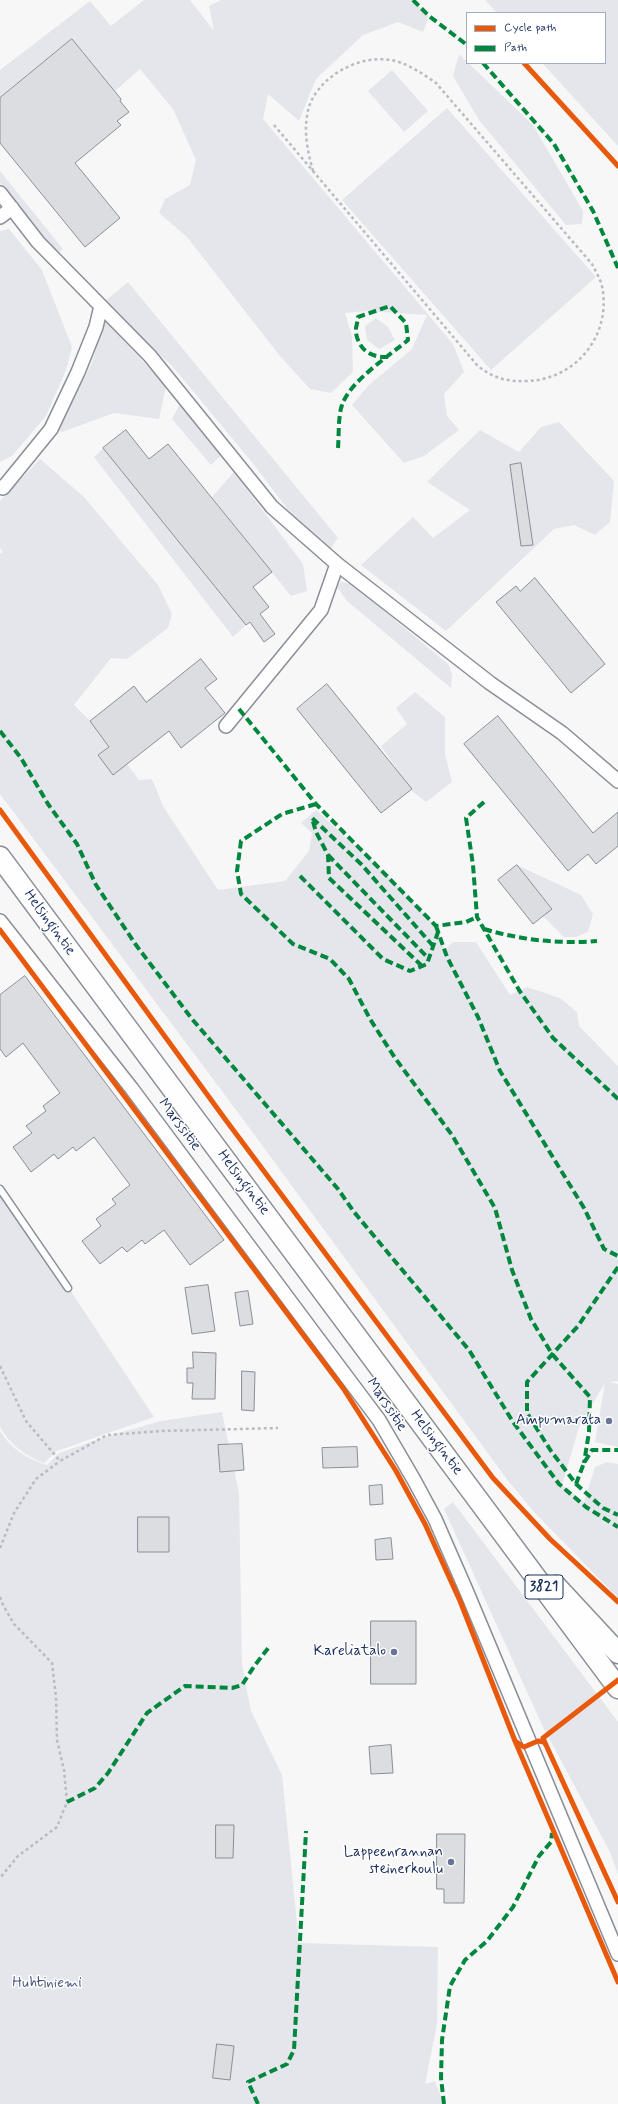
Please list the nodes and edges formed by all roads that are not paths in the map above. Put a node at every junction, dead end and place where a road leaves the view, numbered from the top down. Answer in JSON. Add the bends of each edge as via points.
{"nodes":[{"id":1,"x":0,"y":193,"type":"edge"},
{"id":2,"x":12,"y":208,"type":"junction"},
{"id":3,"x":0,"y":217,"type":"edge"},
{"id":4,"x":101,"y":306,"type":"junction"},
{"id":5,"x":0,"y":487,"type":"edge"},
{"id":6,"x":337,"y":564,"type":"junction"},
{"id":7,"x":226,"y":726,"type":"dead end"},
{"id":8,"x":618,"y":781,"type":"edge"},
{"id":9,"x":0,"y":857,"type":"edge"},
{"id":10,"x":0,"y":921,"type":"edge"},
{"id":11,"x":0,"y":1190,"type":"edge"},
{"id":12,"x":68,"y":1288,"type":"dead end"},
{"id":13,"x":486,"y":1509,"type":"junction"},
{"id":14,"x":618,"y":1653,"type":"edge"},
{"id":15,"x":618,"y":1688,"type":"edge"},
{"id":16,"x":618,"y":1954,"type":"edge"}],
"edges":[{"from":1,"to":2,"type":"street"},
{"from":2,"to":3,"type":"street"},
{"from":2,"to":4,"type":"street","via":[[38,242]]},
{"from":4,"to":5,"type":"street","via":[[96,327],[81,365],[50,429],[3,488]]},
{"from":4,"to":6,"type":"street","via":[[150,356],[272,507]]},
{"from":6,"to":7,"type":"street","via":[[321,610]]},
{"from":6,"to":8,"type":"street","via":[[485,680],[562,733]]},
{"from":9,"to":13,"type":"main road","name":"Helsingintie","number":"3821"},
{"from":10,"to":16,"type":"street","name":"Marssitie","via":[[132,1089],[374,1414],[398,1453],[435,1519]]},
{"from":11,"to":12,"type":"lane"},
{"from":13,"to":14,"type":"main road","name":"Helsingintie","number":"3821"},
{"from":13,"to":15,"type":"main road","name":"Helsingintie","number":"3821"}]}
